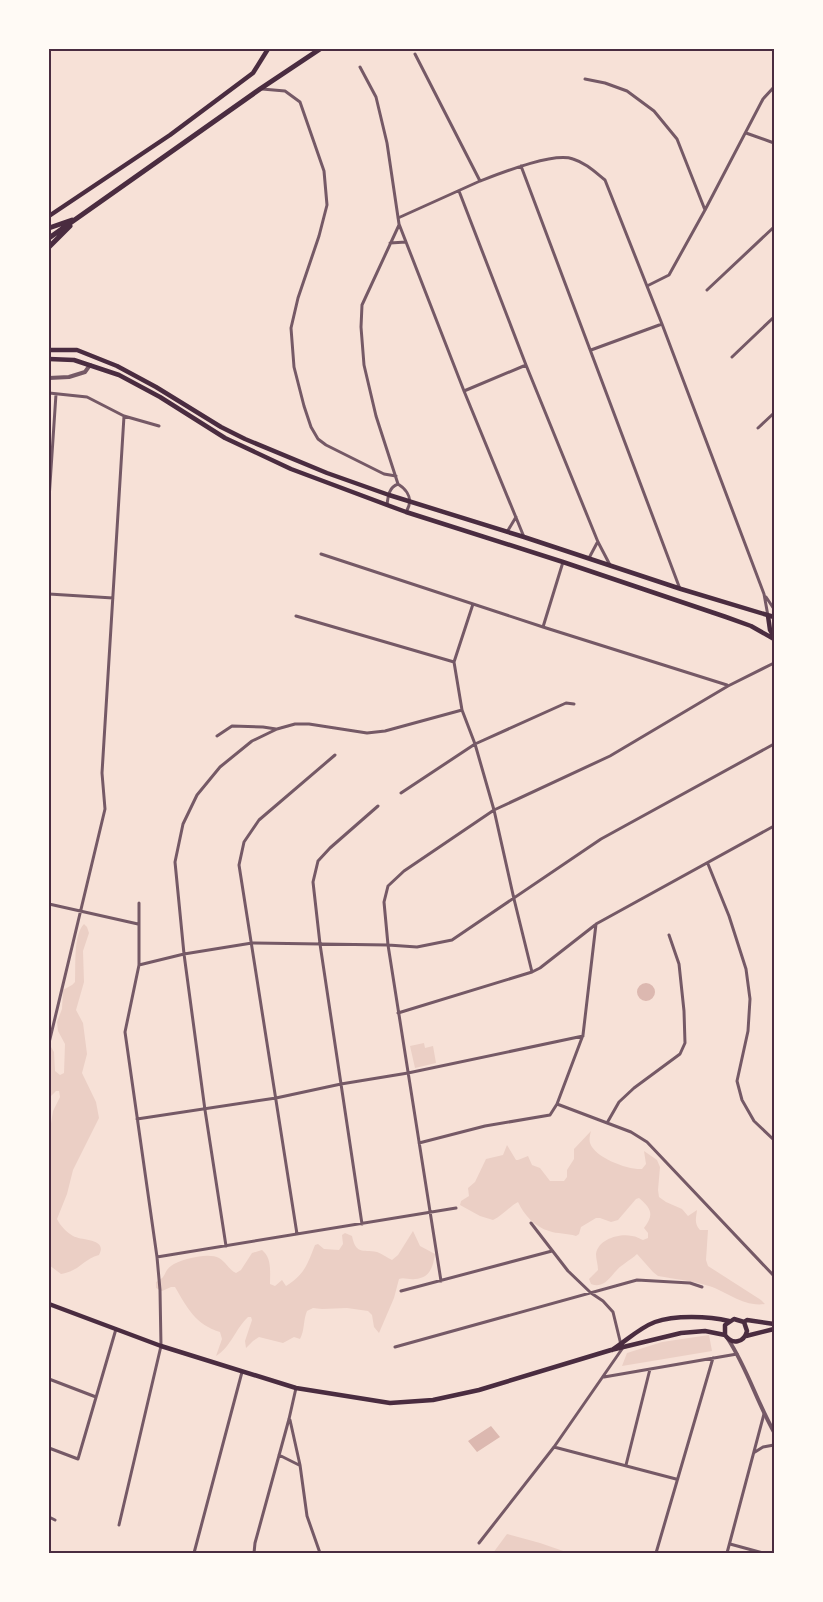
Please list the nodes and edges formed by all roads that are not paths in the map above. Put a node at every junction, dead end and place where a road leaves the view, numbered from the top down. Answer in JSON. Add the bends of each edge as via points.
{"nodes":[{"id":1,"x":268,"y":49,"type":"edge"},
{"id":2,"x":320,"y":49,"type":"edge"},
{"id":3,"x":415,"y":54,"type":"dead end"},
{"id":4,"x":360,"y":67,"type":"dead end"},
{"id":5,"x":585,"y":79,"type":"dead end"},
{"id":6,"x":774,"y":88,"type":"edge"},
{"id":7,"x":260,"y":89,"type":"junction"},
{"id":8,"x":746,"y":133,"type":"junction"},
{"id":9,"x":774,"y":143,"type":"edge"},
{"id":10,"x":521,"y":166,"type":"junction"},
{"id":11,"x":480,"y":181,"type":"junction"},
{"id":12,"x":459,"y":190,"type":"junction"},
{"id":13,"x":705,"y":210,"type":"junction"},
{"id":14,"x":49,"y":216,"type":"edge"},
{"id":15,"x":79,"y":218,"type":"junction"},
{"id":16,"x":398,"y":218,"type":"junction"},
{"id":17,"x":399,"y":224,"type":"junction"},
{"id":18,"x":774,"y":227,"type":"edge"},
{"id":19,"x":49,"y":228,"type":"edge"},
{"id":20,"x":49,"y":238,"type":"edge"},
{"id":21,"x":406,"y":242,"type":"junction"},
{"id":22,"x":389,"y":243,"type":"junction"},
{"id":23,"x":49,"y":247,"type":"edge"},
{"id":24,"x":646,"y":286,"type":"junction"},
{"id":25,"x":708,"y":290,"type":"dead end"},
{"id":26,"x":774,"y":317,"type":"edge"},
{"id":27,"x":662,"y":324,"type":"junction"},
{"id":28,"x":49,"y":350,"type":"edge"},
{"id":29,"x":591,"y":350,"type":"junction"},
{"id":30,"x":87,"y":354,"type":"junction"},
{"id":31,"x":732,"y":357,"type":"dead end"},
{"id":32,"x":49,"y":359,"type":"edge"},
{"id":33,"x":90,"y":365,"type":"junction"},
{"id":34,"x":526,"y":366,"type":"junction"},
{"id":35,"x":49,"y":378,"type":"edge"},
{"id":36,"x":464,"y":391,"type":"junction"},
{"id":37,"x":49,"y":393,"type":"edge"},
{"id":38,"x":56,"y":394,"type":"junction"},
{"id":39,"x":774,"y":413,"type":"edge"},
{"id":40,"x":124,"y":416,"type":"junction"},
{"id":41,"x":159,"y":426,"type":"dead end"},
{"id":42,"x":758,"y":428,"type":"dead end"},
{"id":43,"x":396,"y":476,"type":"junction"},
{"id":44,"x":398,"y":484,"type":"junction"},
{"id":45,"x":389,"y":495,"type":"junction"},
{"id":46,"x":49,"y":499,"type":"edge"},
{"id":47,"x":410,"y":501,"type":"junction"},
{"id":48,"x":387,"y":505,"type":"junction"},
{"id":49,"x":406,"y":512,"type":"junction"},
{"id":50,"x":517,"y":516,"type":"junction"},
{"id":51,"x":507,"y":532,"type":"junction"},
{"id":52,"x":524,"y":537,"type":"junction"},
{"id":53,"x":598,"y":542,"type":"junction"},
{"id":54,"x":321,"y":554,"type":"dead end"},
{"id":55,"x":589,"y":558,"type":"junction"},
{"id":56,"x":563,"y":562,"type":"junction"},
{"id":57,"x":610,"y":565,"type":"junction"},
{"id":58,"x":681,"y":589,"type":"junction"},
{"id":59,"x":49,"y":594,"type":"edge"},
{"id":60,"x":764,"y":594,"type":"junction"},
{"id":61,"x":112,"y":598,"type":"junction"},
{"id":62,"x":473,"y":604,"type":"junction"},
{"id":63,"x":774,"y":609,"type":"edge"},
{"id":64,"x":296,"y":616,"type":"dead end"},
{"id":65,"x":768,"y":616,"type":"junction"},
{"id":66,"x":774,"y":617,"type":"edge"},
{"id":67,"x":543,"y":627,"type":"junction"},
{"id":68,"x":774,"y":638,"type":"edge"},
{"id":69,"x":454,"y":662,"type":"junction"},
{"id":70,"x":774,"y":664,"type":"edge"},
{"id":71,"x":728,"y":686,"type":"junction"},
{"id":72,"x":574,"y":704,"type":"dead end"},
{"id":73,"x":462,"y":710,"type":"junction"},
{"id":74,"x":277,"y":729,"type":"junction"},
{"id":75,"x":218,"y":736,"type":"dead end"},
{"id":76,"x":475,"y":744,"type":"junction"},
{"id":77,"x":774,"y":744,"type":"edge"},
{"id":78,"x":335,"y":755,"type":"dead end"},
{"id":79,"x":401,"y":793,"type":"dead end"},
{"id":80,"x":378,"y":806,"type":"dead end"},
{"id":81,"x":494,"y":810,"type":"junction"},
{"id":82,"x":774,"y":826,"type":"edge"},
{"id":83,"x":708,"y":864,"type":"junction"},
{"id":84,"x":514,"y":899,"type":"junction"},
{"id":85,"x":139,"y":903,"type":"dead end"},
{"id":86,"x":49,"y":904,"type":"edge"},
{"id":87,"x":80,"y":911,"type":"junction"},
{"id":88,"x":138,"y":924,"type":"junction"},
{"id":89,"x":596,"y":924,"type":"junction"},
{"id":90,"x":669,"y":934,"type":"dead end"},
{"id":91,"x":252,"y":943,"type":"junction"},
{"id":92,"x":320,"y":944,"type":"junction"},
{"id":93,"x":388,"y":945,"type":"junction"},
{"id":94,"x":184,"y":954,"type":"junction"},
{"id":95,"x":139,"y":965,"type":"junction"},
{"id":96,"x":532,"y":972,"type":"junction"},
{"id":97,"x":398,"y":1013,"type":"junction"},
{"id":98,"x":584,"y":1036,"type":"junction"},
{"id":99,"x":49,"y":1043,"type":"edge"},
{"id":100,"x":408,"y":1073,"type":"junction"},
{"id":101,"x":341,"y":1084,"type":"junction"},
{"id":102,"x":276,"y":1098,"type":"junction"},
{"id":103,"x":557,"y":1104,"type":"junction"},
{"id":104,"x":205,"y":1110,"type":"junction"},
{"id":105,"x":137,"y":1120,"type":"junction"},
{"id":106,"x":607,"y":1123,"type":"junction"},
{"id":107,"x":774,"y":1140,"type":"edge"},
{"id":108,"x":419,"y":1143,"type":"junction"},
{"id":109,"x":456,"y":1208,"type":"dead end"},
{"id":110,"x":430,"y":1213,"type":"junction"},
{"id":111,"x":531,"y":1223,"type":"dead end"},
{"id":112,"x":362,"y":1224,"type":"junction"},
{"id":113,"x":297,"y":1234,"type":"junction"},
{"id":114,"x":226,"y":1246,"type":"junction"},
{"id":115,"x":552,"y":1251,"type":"junction"},
{"id":116,"x":157,"y":1257,"type":"junction"},
{"id":117,"x":774,"y":1276,"type":"edge"},
{"id":118,"x":441,"y":1281,"type":"junction"},
{"id":119,"x":702,"y":1287,"type":"dead end"},
{"id":120,"x":401,"y":1291,"type":"dead end"},
{"id":121,"x":591,"y":1293,"type":"junction"},
{"id":122,"x":49,"y":1304,"type":"edge"},
{"id":123,"x":729,"y":1321,"type":"junction"},
{"id":124,"x":744,"y":1322,"type":"junction"},
{"id":125,"x":774,"y":1324,"type":"edge"},
{"id":126,"x":116,"y":1329,"type":"junction"},
{"id":127,"x":774,"y":1329,"type":"edge"},
{"id":128,"x":726,"y":1337,"type":"junction"},
{"id":129,"x":744,"y":1338,"type":"junction"},
{"id":130,"x":161,"y":1346,"type":"junction"},
{"id":131,"x":622,"y":1346,"type":"junction"},
{"id":132,"x":395,"y":1347,"type":"dead end"},
{"id":133,"x":736,"y":1352,"type":"junction"},
{"id":134,"x":713,"y":1358,"type":"junction"},
{"id":135,"x":650,"y":1369,"type":"junction"},
{"id":136,"x":242,"y":1372,"type":"junction"},
{"id":137,"x":603,"y":1377,"type":"junction"},
{"id":138,"x":49,"y":1379,"type":"edge"},
{"id":139,"x":296,"y":1388,"type":"junction"},
{"id":140,"x":96,"y":1397,"type":"junction"},
{"id":141,"x":764,"y":1414,"type":"junction"},
{"id":142,"x":289,"y":1419,"type":"junction"},
{"id":143,"x":774,"y":1432,"type":"edge"},
{"id":144,"x":774,"y":1445,"type":"edge"},
{"id":145,"x":554,"y":1447,"type":"junction"},
{"id":146,"x":49,"y":1448,"type":"edge"},
{"id":147,"x":754,"y":1452,"type":"junction"},
{"id":148,"x":279,"y":1455,"type":"junction"},
{"id":149,"x":626,"y":1464,"type":"junction"},
{"id":150,"x":300,"y":1465,"type":"junction"},
{"id":151,"x":677,"y":1479,"type":"junction"},
{"id":152,"x":49,"y":1517,"type":"edge"},
{"id":153,"x":55,"y":1520,"type":"dead end"},
{"id":154,"x":119,"y":1525,"type":"dead end"},
{"id":155,"x":478,"y":1543,"type":"dead end"},
{"id":156,"x":730,"y":1544,"type":"junction"},
{"id":157,"x":194,"y":1553,"type":"edge"},
{"id":158,"x":254,"y":1553,"type":"edge"},
{"id":159,"x":320,"y":1553,"type":"edge"},
{"id":160,"x":656,"y":1553,"type":"edge"},
{"id":161,"x":727,"y":1553,"type":"edge"},
{"id":162,"x":763,"y":1553,"type":"edge"}],
"edges":[{"from":1,"to":14,"type":"main road","via":[[253,73],[170,135]]},
{"from":2,"to":7,"type":"main road"},
{"from":3,"to":11,"type":"street"},
{"from":4,"to":16,"type":"street","via":[[376,97],[387,143]]},
{"from":5,"to":13,"type":"street","via":[[627,91],[654,111],[677,139]]},
{"from":6,"to":8,"type":"street","via":[[763,99]]},
{"from":7,"to":15,"type":"main road"},
{"from":7,"to":43,"type":"street","via":[[285,91],[300,102],[324,171],[327,205],[291,328],[294,367],[311,427],[326,445],[384,474]]},
{"from":8,"to":9,"type":"street"},
{"from":8,"to":13,"type":"street"},
{"from":10,"to":11,"type":"street"},
{"from":10,"to":24,"type":"street","via":[[571,158],[586,164],[605,180]]},
{"from":10,"to":29,"type":"street"},
{"from":11,"to":12,"type":"street"},
{"from":12,"to":16,"type":"street"},
{"from":12,"to":34,"type":"street"},
{"from":13,"to":24,"type":"street","via":[[669,276]]},
{"from":15,"to":19,"type":"main road"},
{"from":15,"to":20,"type":"main road"},
{"from":15,"to":23,"type":"main road"},
{"from":16,"to":17,"type":"street"},
{"from":17,"to":21,"type":"street"},
{"from":17,"to":22,"type":"street"},
{"from":18,"to":25,"type":"street"},
{"from":21,"to":22,"type":"street"},
{"from":21,"to":36,"type":"street"},
{"from":22,"to":43,"type":"street","via":[[362,306],[361,327],[366,374]]},
{"from":24,"to":27,"type":"street"},
{"from":26,"to":31,"type":"street"},
{"from":27,"to":29,"type":"street"},
{"from":27,"to":60,"type":"street"},
{"from":28,"to":30,"type":"main road","via":[[77,350]]},
{"from":29,"to":58,"type":"street"},
{"from":30,"to":33,"type":"main road"},
{"from":30,"to":45,"type":"main road","via":[[150,383],[246,440]]},
{"from":32,"to":33,"type":"main road","via":[[74,360]]},
{"from":33,"to":35,"type":"street","via":[[85,372]]},
{"from":33,"to":48,"type":"main road","via":[[160,398],[225,438],[291,469]]},
{"from":34,"to":36,"type":"street"},
{"from":34,"to":53,"type":"street"},
{"from":36,"to":50,"type":"street"},
{"from":37,"to":38,"type":"street"},
{"from":38,"to":40,"type":"street","via":[[87,397]]},
{"from":38,"to":46,"type":"street"},
{"from":39,"to":42,"type":"street"},
{"from":40,"to":41,"type":"street"},
{"from":40,"to":61,"type":"street"},
{"from":43,"to":44,"type":"street"},
{"from":44,"to":45,"type":"street"},
{"from":44,"to":47,"type":"street","via":[[405,489]]},
{"from":45,"to":47,"type":"main road"},
{"from":45,"to":48,"type":"street"},
{"from":47,"to":49,"type":"street"},
{"from":47,"to":51,"type":"main road"},
{"from":48,"to":49,"type":"main road"},
{"from":49,"to":56,"type":"main road"},
{"from":50,"to":51,"type":"street"},
{"from":50,"to":52,"type":"street"},
{"from":51,"to":52,"type":"main road"},
{"from":52,"to":55,"type":"main road"},
{"from":53,"to":55,"type":"street"},
{"from":53,"to":57,"type":"street"},
{"from":54,"to":62,"type":"street"},
{"from":55,"to":57,"type":"main road"},
{"from":56,"to":67,"type":"street"},
{"from":56,"to":68,"type":"main road","via":[[751,626]]},
{"from":57,"to":58,"type":"main road"},
{"from":58,"to":65,"type":"main road"},
{"from":59,"to":61,"type":"street"},
{"from":60,"to":63,"type":"street"},
{"from":60,"to":65,"type":"street"},
{"from":61,"to":87,"type":"street","via":[[102,773],[105,809]]},
{"from":62,"to":67,"type":"street"},
{"from":62,"to":69,"type":"street"},
{"from":64,"to":69,"type":"street"},
{"from":65,"to":66,"type":"main road"},
{"from":65,"to":68,"type":"main road"},
{"from":67,"to":71,"type":"street"},
{"from":69,"to":73,"type":"street"},
{"from":70,"to":71,"type":"street"},
{"from":71,"to":81,"type":"street","via":[[610,756]]},
{"from":72,"to":76,"type":"street","via":[[566,704]]},
{"from":73,"to":74,"type":"street","via":[[367,733],[309,724]]},
{"from":73,"to":76,"type":"street"},
{"from":74,"to":75,"type":"street","via":[[232,726]]},
{"from":74,"to":94,"type":"street","via":[[252,741],[220,767],[198,795],[183,824],[176,862]]},
{"from":76,"to":79,"type":"street"},
{"from":76,"to":81,"type":"street"},
{"from":77,"to":84,"type":"street","via":[[601,839]]},
{"from":78,"to":91,"type":"street","via":[[259,820],[244,842],[239,865]]},
{"from":80,"to":92,"type":"street","via":[[318,861],[313,882]]},
{"from":81,"to":84,"type":"street"},
{"from":81,"to":93,"type":"street","via":[[404,871],[388,886],[384,902]]},
{"from":82,"to":83,"type":"street"},
{"from":83,"to":89,"type":"street"},
{"from":83,"to":107,"type":"street","via":[[746,969],[750,999],[748,1031],[737,1082],[742,1100],[754,1121]]},
{"from":84,"to":93,"type":"street","via":[[452,940],[417,947]]},
{"from":84,"to":96,"type":"street"},
{"from":85,"to":88,"type":"street"},
{"from":86,"to":87,"type":"street"},
{"from":87,"to":88,"type":"street"},
{"from":87,"to":99,"type":"street"},
{"from":88,"to":95,"type":"street"},
{"from":89,"to":96,"type":"street"},
{"from":89,"to":98,"type":"street"},
{"from":90,"to":106,"type":"street","via":[[678,964],[685,1043],[680,1054],[619,1102]]},
{"from":91,"to":92,"type":"street"},
{"from":91,"to":94,"type":"street"},
{"from":91,"to":102,"type":"street"},
{"from":92,"to":93,"type":"street"},
{"from":92,"to":101,"type":"street"},
{"from":93,"to":97,"type":"street"},
{"from":94,"to":95,"type":"street"},
{"from":94,"to":104,"type":"street"},
{"from":95,"to":105,"type":"street","via":[[125,1032]]},
{"from":96,"to":97,"type":"street"},
{"from":97,"to":100,"type":"street"},
{"from":98,"to":100,"type":"street"},
{"from":98,"to":103,"type":"street"},
{"from":100,"to":101,"type":"street"},
{"from":100,"to":108,"type":"street"},
{"from":101,"to":102,"type":"street"},
{"from":101,"to":112,"type":"street"},
{"from":102,"to":104,"type":"street"},
{"from":102,"to":113,"type":"street"},
{"from":103,"to":106,"type":"street"},
{"from":103,"to":108,"type":"street","via":[[550,1115],[485,1126]]},
{"from":104,"to":105,"type":"street"},
{"from":104,"to":114,"type":"street"},
{"from":105,"to":116,"type":"street"},
{"from":106,"to":117,"type":"street","via":[[647,1142]]},
{"from":108,"to":110,"type":"street"},
{"from":109,"to":110,"type":"street"},
{"from":110,"to":112,"type":"street"},
{"from":110,"to":118,"type":"street"},
{"from":111,"to":115,"type":"street"},
{"from":112,"to":113,"type":"street"},
{"from":113,"to":114,"type":"street"},
{"from":114,"to":116,"type":"street"},
{"from":115,"to":118,"type":"street"},
{"from":115,"to":121,"type":"street"},
{"from":116,"to":130,"type":"street"},
{"from":118,"to":120,"type":"street"},
{"from":119,"to":121,"type":"street","via":[[690,1283],[637,1280]]},
{"from":121,"to":131,"type":"street","via":[[613,1312]]},
{"from":121,"to":132,"type":"street"},
{"from":122,"to":126,"type":"main road"},
{"from":123,"to":124,"type":"main road"},
{"from":123,"to":128,"type":"main road","via":[[725,1325]]},
{"from":123,"to":131,"type":"main road","via":[[682,1317],[655,1322],[632,1335]]},
{"from":124,"to":125,"type":"main road"},
{"from":124,"to":129,"type":"main road"},
{"from":126,"to":130,"type":"main road"},
{"from":126,"to":140,"type":"street"},
{"from":127,"to":129,"type":"main road"},
{"from":128,"to":129,"type":"main road","via":[[732,1342]]},
{"from":128,"to":131,"type":"main road","via":[[705,1331],[681,1333]]},
{"from":128,"to":133,"type":"street"},
{"from":129,"to":133,"type":"street"},
{"from":130,"to":136,"type":"main road"},
{"from":130,"to":154,"type":"street"},
{"from":131,"to":137,"type":"street"},
{"from":131,"to":139,"type":"main road","via":[[478,1390],[434,1400],[390,1403]]},
{"from":133,"to":134,"type":"street"},
{"from":133,"to":141,"type":"street"},
{"from":134,"to":135,"type":"street"},
{"from":134,"to":151,"type":"street"},
{"from":135,"to":137,"type":"street"},
{"from":135,"to":149,"type":"street"},
{"from":136,"to":139,"type":"main road"},
{"from":136,"to":157,"type":"street"},
{"from":137,"to":145,"type":"street"},
{"from":138,"to":140,"type":"street"},
{"from":139,"to":142,"type":"street"},
{"from":140,"to":146,"type":"street","via":[[78,1459]]},
{"from":141,"to":143,"type":"street"},
{"from":141,"to":147,"type":"street"},
{"from":142,"to":148,"type":"street"},
{"from":142,"to":150,"type":"street"},
{"from":144,"to":147,"type":"street"},
{"from":145,"to":149,"type":"street"},
{"from":145,"to":155,"type":"street"},
{"from":147,"to":156,"type":"street"},
{"from":148,"to":150,"type":"street"},
{"from":148,"to":158,"type":"street"},
{"from":149,"to":151,"type":"street"},
{"from":150,"to":159,"type":"street","via":[[307,1516]]},
{"from":151,"to":160,"type":"street"},
{"from":152,"to":153,"type":"street"},
{"from":156,"to":161,"type":"street"},
{"from":156,"to":162,"type":"street"}]}
